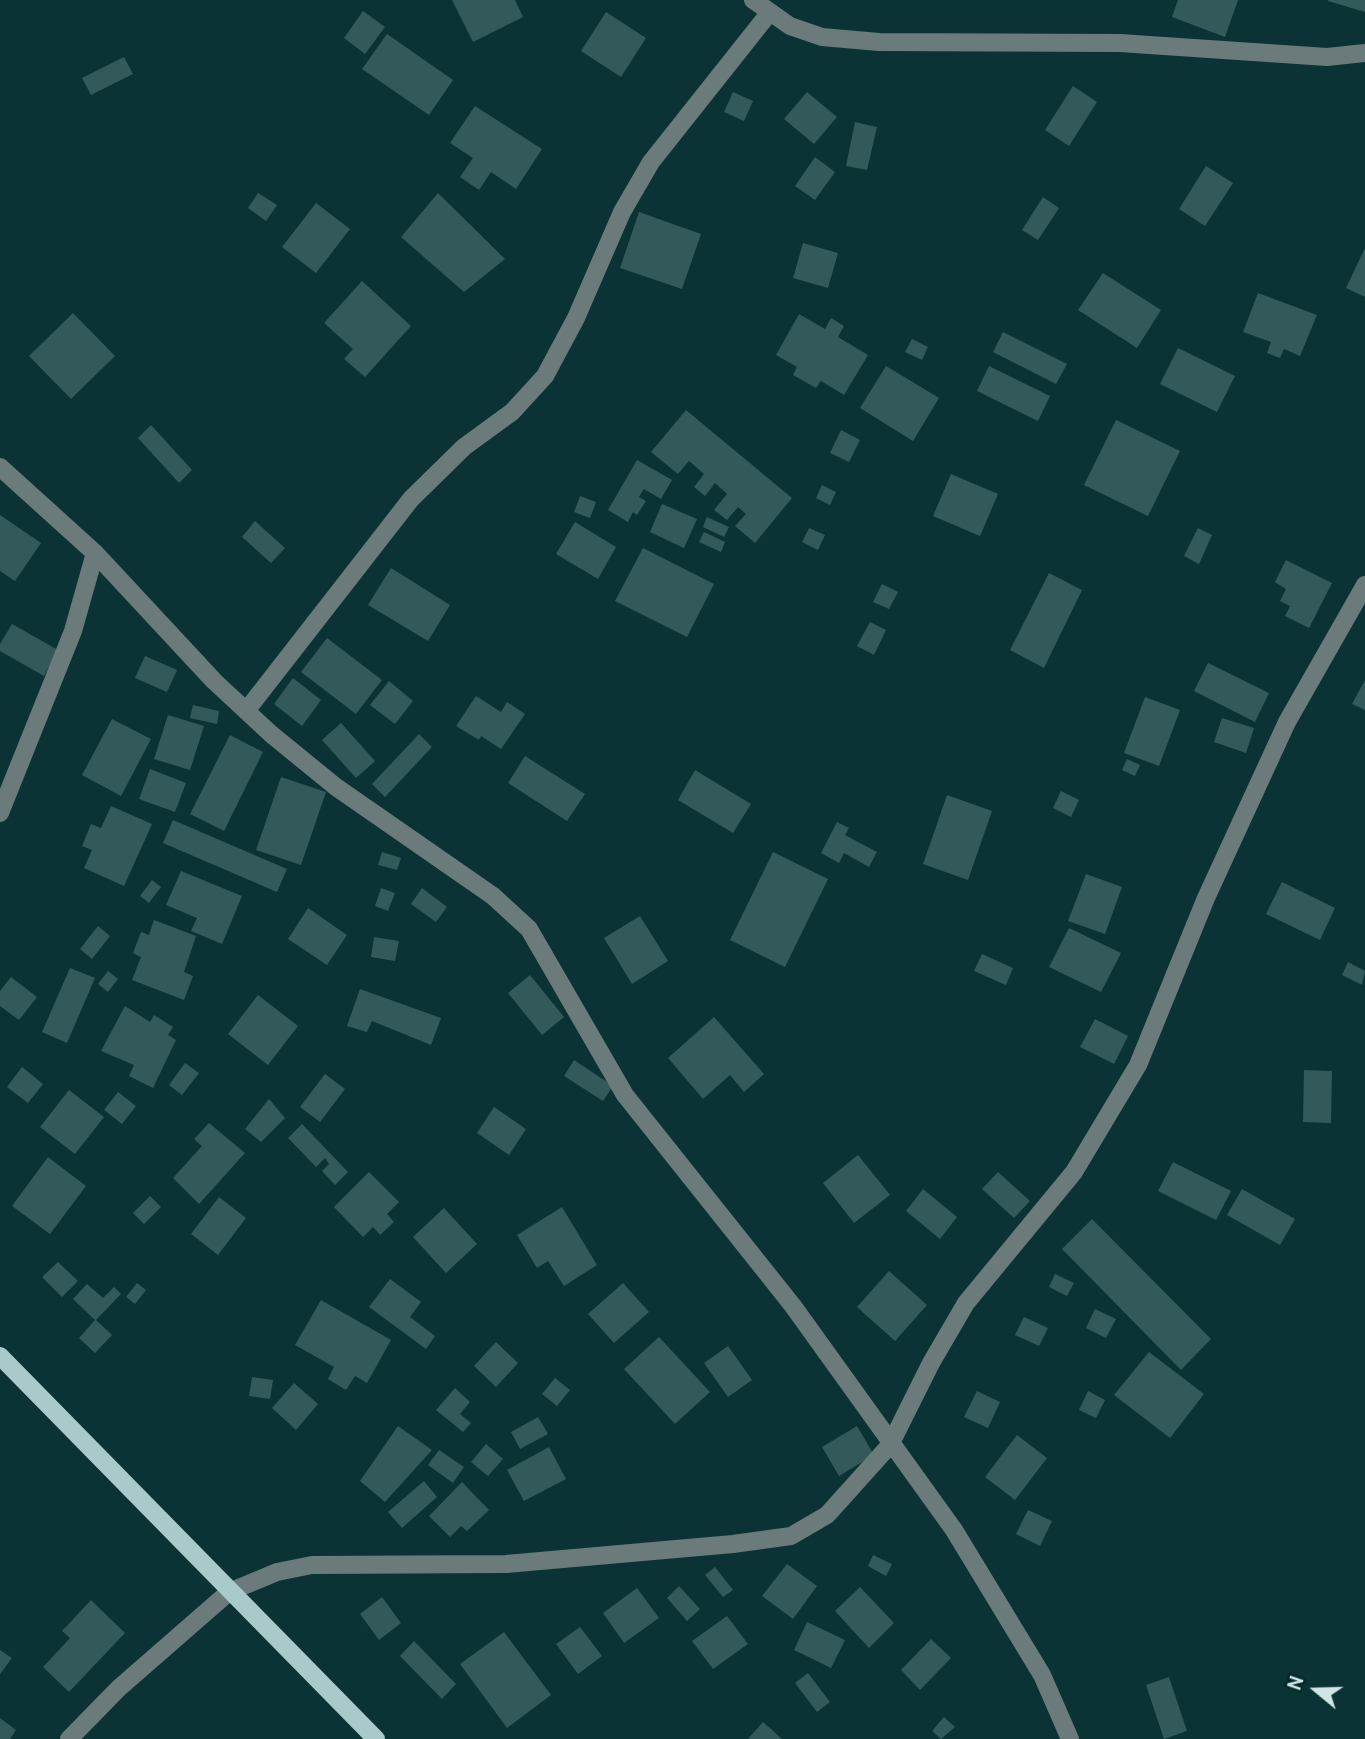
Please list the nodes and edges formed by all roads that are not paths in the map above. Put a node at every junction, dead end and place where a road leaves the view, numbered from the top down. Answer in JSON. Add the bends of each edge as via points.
{"nodes":[{"id":1,"x":753,"y":0,"type":"edge"},
{"id":2,"x":770,"y":12,"type":"junction"},
{"id":3,"x":1365,"y":52,"type":"edge"},
{"id":4,"x":0,"y":467,"type":"edge"},
{"id":5,"x":95,"y":553,"type":"junction"},
{"id":6,"x":1365,"y":585,"type":"edge"},
{"id":7,"x":246,"y":711,"type":"junction"},
{"id":8,"x":0,"y":813,"type":"edge"},
{"id":9,"x":0,"y":1356,"type":"edge"},
{"id":10,"x":890,"y":1445,"type":"junction"},
{"id":11,"x":229,"y":1591,"type":"junction"},
{"id":12,"x":69,"y":1739,"type":"edge"},
{"id":13,"x":376,"y":1739,"type":"edge"},
{"id":14,"x":1070,"y":1739,"type":"edge"}],
"edges":[{"from":1,"to":2,"type":"street"},
{"from":2,"to":3,"type":"street","via":[[790,26],[822,37],[879,42],[1120,43],[1327,57]]},
{"from":2,"to":7,"type":"street","via":[[651,162],[622,212],[545,376],[512,412],[464,447],[411,499]]},
{"from":4,"to":5,"type":"street"},
{"from":5,"to":7,"type":"street"},
{"from":5,"to":8,"type":"street","via":[[74,631]]},
{"from":6,"to":10,"type":"street","via":[[1287,722],[1206,898],[1138,1065],[1074,1172],[966,1303]]},
{"from":7,"to":10,"type":"street","via":[[336,787],[493,896],[529,929],[625,1095],[793,1306]]},
{"from":9,"to":11,"type":"main road"},
{"from":10,"to":11,"type":"street","via":[[827,1515],[791,1536],[506,1564],[312,1564]]},
{"from":10,"to":14,"type":"street","via":[[954,1530],[1042,1675]]},
{"from":11,"to":12,"type":"street"},
{"from":11,"to":13,"type":"main road"}]}
